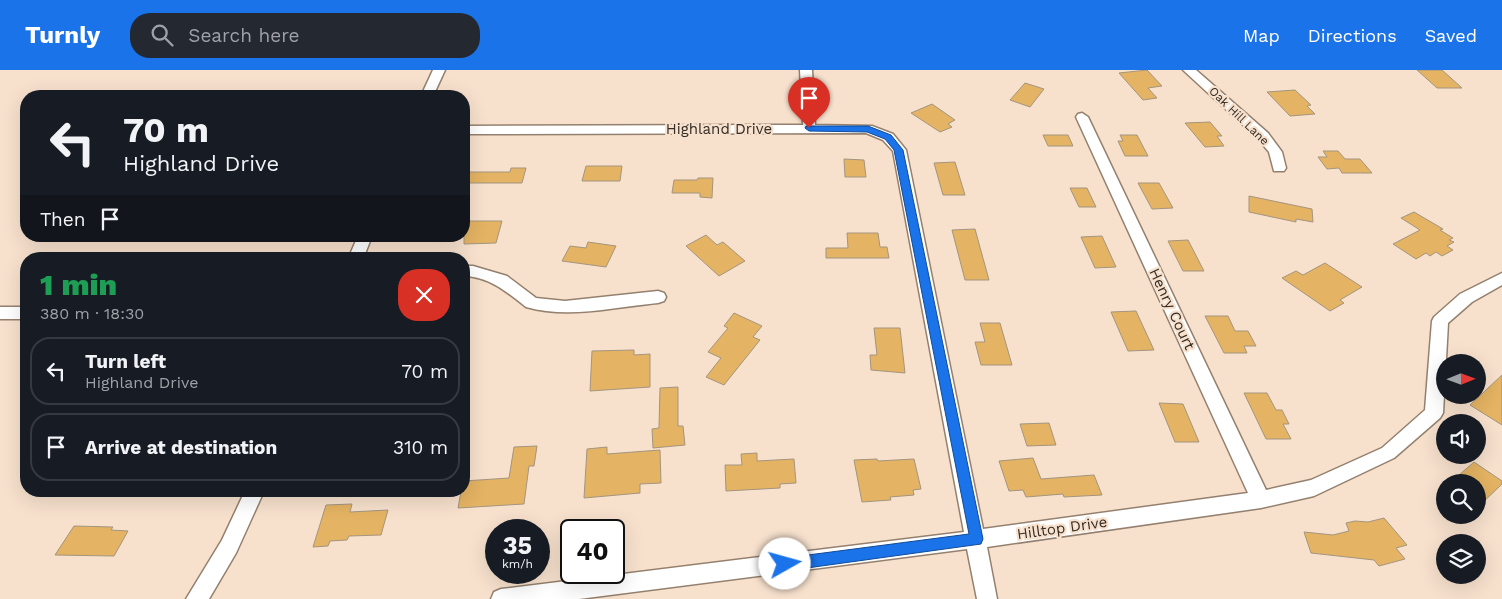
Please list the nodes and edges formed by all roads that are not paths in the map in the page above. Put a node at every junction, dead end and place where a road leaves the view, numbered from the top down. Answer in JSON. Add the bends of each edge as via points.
{"nodes":[{"id":1,"x":439,"y":70,"type":"edge"},
{"id":2,"x":806,"y":70,"type":"edge"},
{"id":3,"x":1189,"y":70,"type":"edge"},
{"id":4,"x":430,"y":90,"type":"edge"},
{"id":5,"x":1082,"y":117,"type":"dead end"},
{"id":6,"x":809,"y":128,"type":"junction"},
{"id":7,"x":470,"y":130,"type":"edge"},
{"id":8,"x":1279,"y":168,"type":"dead end"},
{"id":9,"x":470,"y":271,"type":"edge"},
{"id":10,"x":1502,"y":278,"type":"edge"},
{"id":11,"x":658,"y":297,"type":"dead end"},
{"id":12,"x":0,"y":313,"type":"edge"},
{"id":13,"x":20,"y":313,"type":"edge"},
{"id":14,"x":252,"y":497,"type":"edge"},
{"id":15,"x":1261,"y":500,"type":"junction"},
{"id":16,"x":976,"y":539,"type":"junction"},
{"id":17,"x":196,"y":599,"type":"edge"},
{"id":18,"x":501,"y":599,"type":"edge"},
{"id":19,"x":988,"y":599,"type":"edge"}],
"edges":[{"from":1,"to":4,"type":"street"},
{"from":2,"to":6,"type":"street"},
{"from":3,"to":8,"type":"street","name":"Oak Hill Lane","via":[[1263,136],[1275,152]]},
{"from":5,"to":15,"type":"street","name":"Henry Court"},
{"from":6,"to":7,"type":"street","name":"Highland Drive"},
{"from":6,"to":16,"type":"street","name":"Highland Drive","via":[[868,129],[888,137],[899,150]]},
{"from":9,"to":11,"type":"street","via":[[502,280],[532,303],[565,307]]},
{"from":10,"to":15,"type":"street","name":"Hilltop Drive","via":[[1466,298],[1440,321],[1434,413],[1388,453],[1314,488]]},
{"from":12,"to":13,"type":"street"},
{"from":14,"to":17,"type":"street","via":[[229,550]]},
{"from":15,"to":16,"type":"street","name":"Hilltop Drive"},
{"from":16,"to":18,"type":"street","name":"Hilltop Drive"},
{"from":16,"to":19,"type":"street","name":"Highland Drive"}]}
